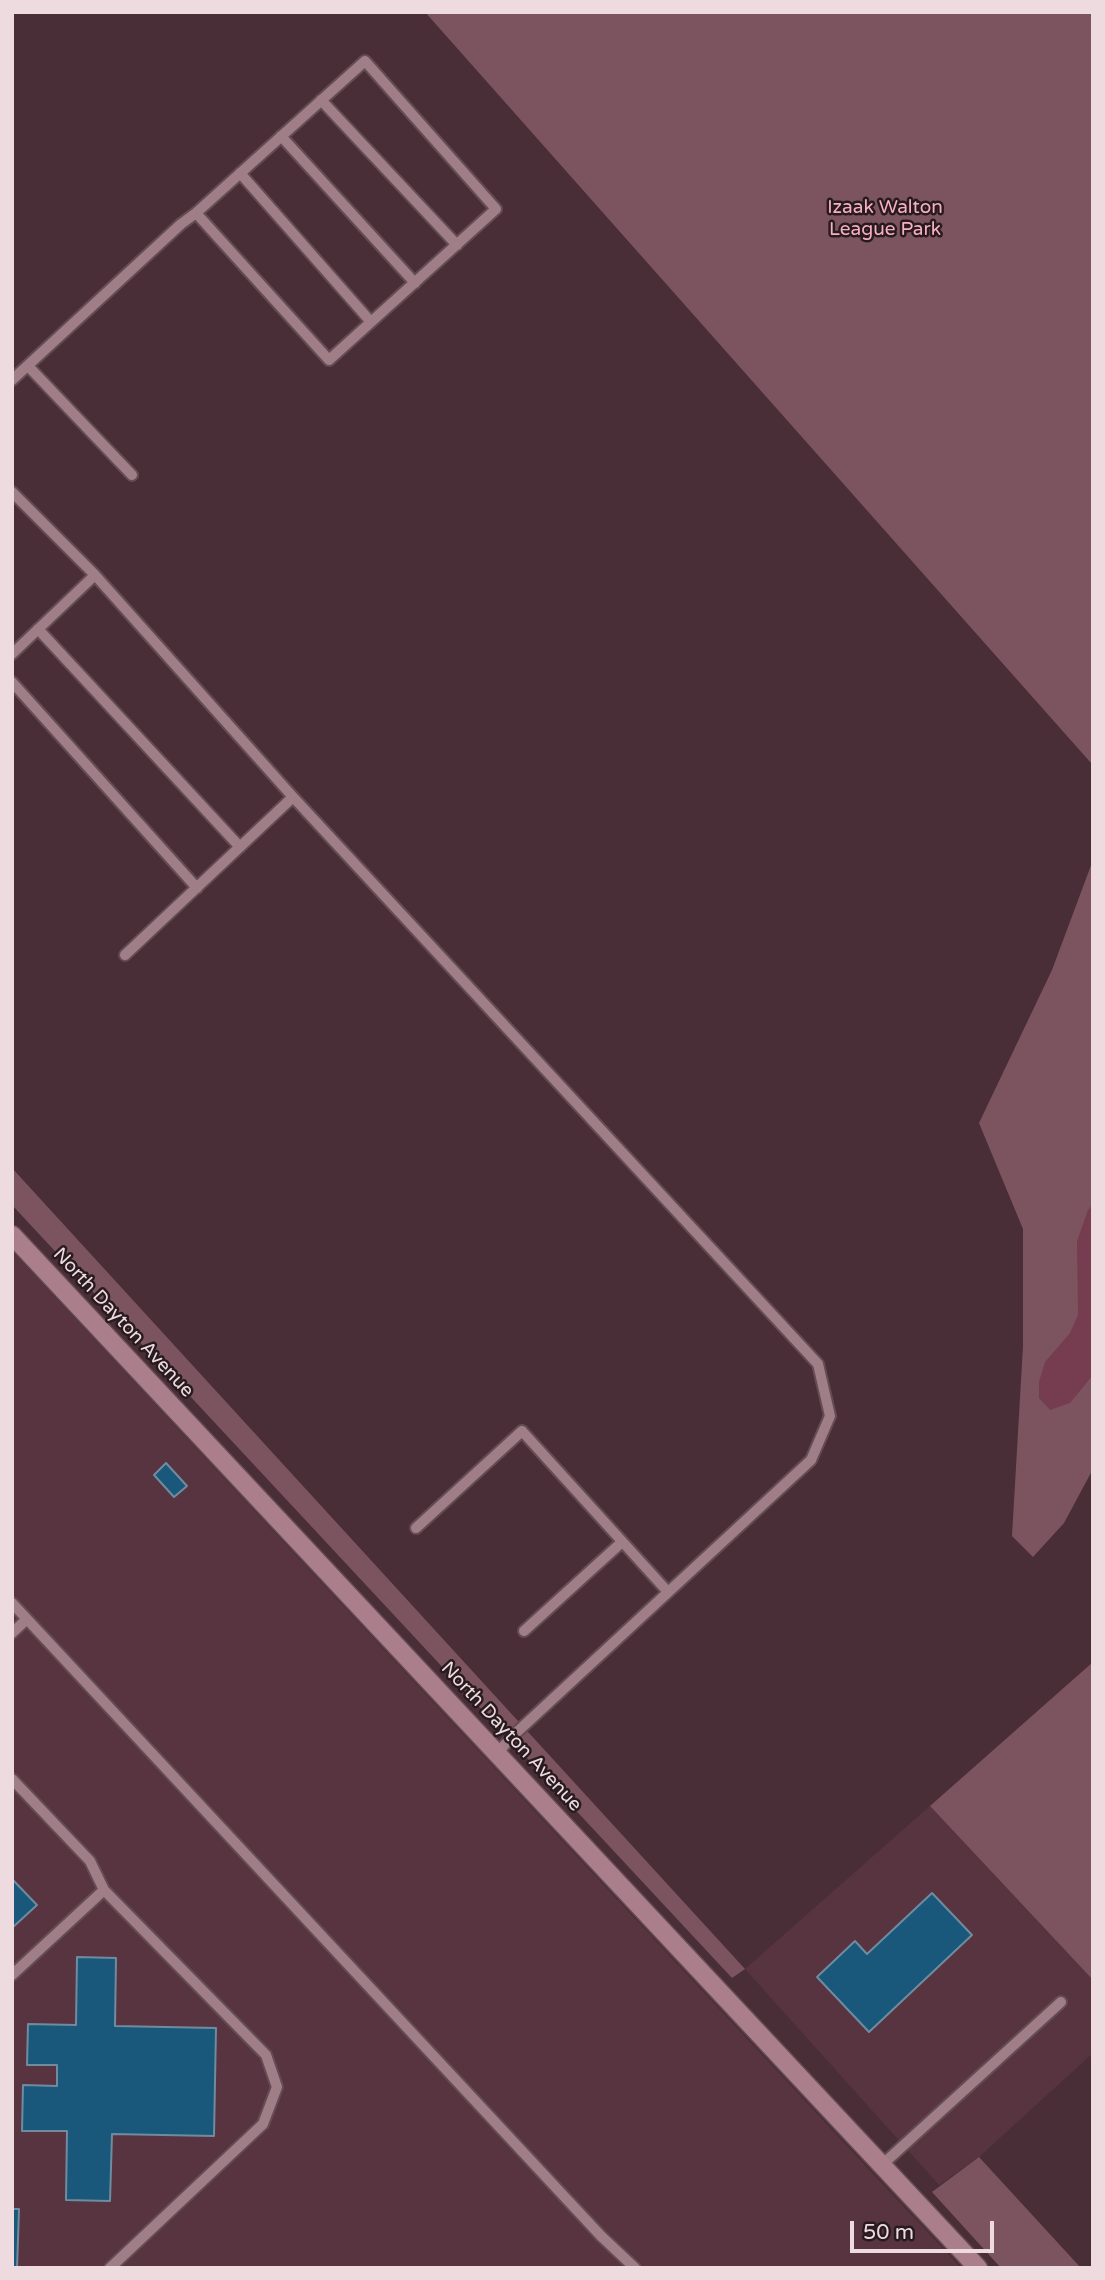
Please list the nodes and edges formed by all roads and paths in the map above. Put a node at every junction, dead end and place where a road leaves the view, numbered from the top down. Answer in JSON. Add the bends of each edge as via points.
{"nodes":[{"id":1,"x":321,"y":100,"type":"junction"},
{"id":2,"x":281,"y":136,"type":"junction"},
{"id":3,"x":240,"y":173,"type":"junction"},
{"id":4,"x":196,"y":213,"type":"junction"},
{"id":5,"x":457,"y":245,"type":"junction"},
{"id":6,"x":415,"y":283,"type":"junction"},
{"id":7,"x":372,"y":321,"type":"junction"},
{"id":8,"x":28,"y":366,"type":"junction"},
{"id":9,"x":12,"y":380,"type":"edge"},
{"id":10,"x":132,"y":475,"type":"dead end"},
{"id":11,"x":12,"y":492,"type":"edge"},
{"id":12,"x":95,"y":575,"type":"junction"},
{"id":13,"x":38,"y":629,"type":"junction"},
{"id":14,"x":12,"y":654,"type":"edge"},
{"id":15,"x":12,"y":682,"type":"edge"},
{"id":16,"x":293,"y":797,"type":"junction"},
{"id":17,"x":240,"y":847,"type":"junction"},
{"id":18,"x":197,"y":888,"type":"junction"},
{"id":19,"x":125,"y":956,"type":"dead end"},
{"id":20,"x":12,"y":1235,"type":"edge"},
{"id":21,"x":416,"y":1528,"type":"dead end"},
{"id":22,"x":622,"y":1542,"type":"junction"},
{"id":23,"x":668,"y":1592,"type":"junction"},
{"id":24,"x":12,"y":1603,"type":"edge"},
{"id":25,"x":27,"y":1619,"type":"junction"},
{"id":26,"x":524,"y":1631,"type":"dead end"},
{"id":27,"x":12,"y":1633,"type":"edge"},
{"id":28,"x":497,"y":1753,"type":"junction"},
{"id":29,"x":12,"y":1779,"type":"edge"},
{"id":30,"x":104,"y":1890,"type":"junction"},
{"id":31,"x":12,"y":1975,"type":"edge"},
{"id":32,"x":1062,"y":2002,"type":"dead end"},
{"id":33,"x":883,"y":2164,"type":"junction"},
{"id":34,"x":110,"y":2268,"type":"edge"},
{"id":35,"x":635,"y":2268,"type":"edge"},
{"id":36,"x":978,"y":2268,"type":"edge"}],
"edges":[{"from":1,"to":2,"type":"lane"},
{"from":1,"to":5,"type":"lane"},
{"from":1,"to":5,"type":"lane","via":[[365,61],[496,209]]},
{"from":2,"to":3,"type":"lane"},
{"from":2,"to":6,"type":"lane"},
{"from":3,"to":4,"type":"lane"},
{"from":3,"to":7,"type":"lane"},
{"from":4,"to":7,"type":"lane","via":[[329,360]]},
{"from":4,"to":8,"type":"lane"},
{"from":5,"to":6,"type":"lane"},
{"from":6,"to":7,"type":"lane"},
{"from":8,"to":9,"type":"lane"},
{"from":8,"to":10,"type":"lane"},
{"from":11,"to":12,"type":"lane"},
{"from":12,"to":13,"type":"lane"},
{"from":12,"to":16,"type":"lane"},
{"from":13,"to":14,"type":"lane"},
{"from":13,"to":17,"type":"lane"},
{"from":15,"to":18,"type":"lane"},
{"from":16,"to":17,"type":"lane"},
{"from":16,"to":23,"type":"lane","via":[[818,1363],[831,1416],[811,1460]]},
{"from":17,"to":18,"type":"lane"},
{"from":18,"to":19,"type":"lane"},
{"from":20,"to":28,"type":"main road","name":"North Dayton Avenue"},
{"from":21,"to":22,"type":"lane","via":[[523,1431]]},
{"from":22,"to":23,"type":"lane"},
{"from":22,"to":26,"type":"lane"},
{"from":23,"to":28,"type":"lane"},
{"from":24,"to":25,"type":"lane"},
{"from":25,"to":27,"type":"lane"},
{"from":25,"to":35,"type":"lane","via":[[600,2236]]},
{"from":28,"to":33,"type":"main road","name":"North Dayton Avenue"},
{"from":29,"to":30,"type":"lane","via":[[90,1861]]},
{"from":30,"to":31,"type":"lane"},
{"from":30,"to":34,"type":"lane","via":[[266,2055],[277,2087],[263,2124]]},
{"from":32,"to":33,"type":"lane"},
{"from":33,"to":36,"type":"main road","name":"North Dayton Avenue"}]}
